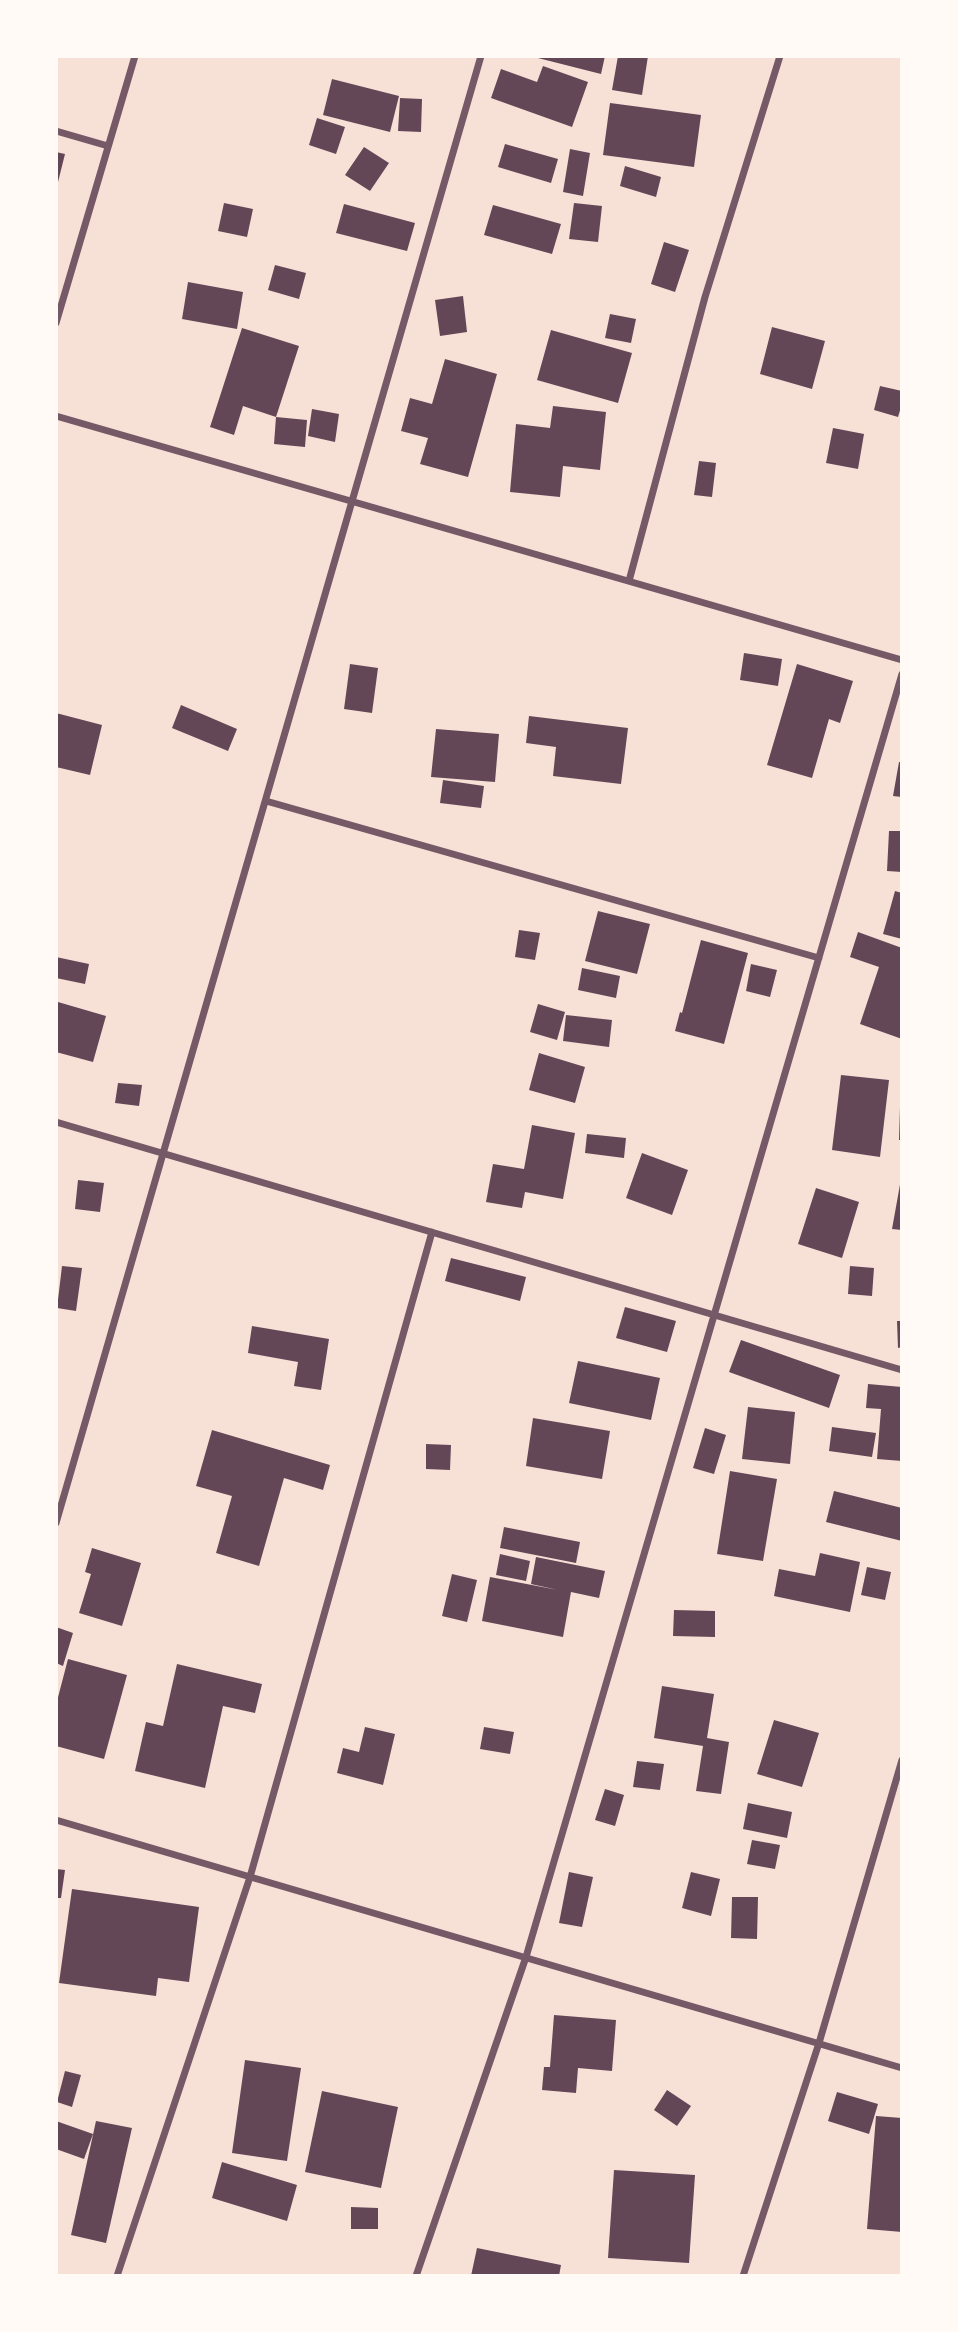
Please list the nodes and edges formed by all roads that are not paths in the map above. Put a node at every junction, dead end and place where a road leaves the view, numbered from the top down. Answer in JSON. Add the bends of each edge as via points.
{"nodes":[{"id":1,"x":135,"y":56,"type":"edge"},
{"id":2,"x":481,"y":56,"type":"edge"},
{"id":3,"x":780,"y":56,"type":"edge"},
{"id":4,"x":56,"y":131,"type":"edge"},
{"id":5,"x":108,"y":146,"type":"junction"},
{"id":6,"x":56,"y":323,"type":"edge"},
{"id":7,"x":56,"y":416,"type":"edge"},
{"id":8,"x":352,"y":502,"type":"junction"},
{"id":9,"x":629,"y":581,"type":"junction"},
{"id":10,"x":902,"y":660,"type":"edge"},
{"id":11,"x":902,"y":674,"type":"edge"},
{"id":12,"x":266,"y":801,"type":"junction"},
{"id":13,"x":819,"y":958,"type":"junction"},
{"id":14,"x":56,"y":1122,"type":"edge"},
{"id":15,"x":163,"y":1153,"type":"junction"},
{"id":16,"x":432,"y":1232,"type":"junction"},
{"id":17,"x":714,"y":1315,"type":"junction"},
{"id":18,"x":902,"y":1370,"type":"edge"},
{"id":19,"x":56,"y":1523,"type":"edge"},
{"id":20,"x":902,"y":1760,"type":"edge"},
{"id":21,"x":56,"y":1820,"type":"edge"},
{"id":22,"x":250,"y":1877,"type":"junction"},
{"id":23,"x":526,"y":1957,"type":"junction"},
{"id":24,"x":819,"y":2043,"type":"junction"},
{"id":25,"x":902,"y":2067,"type":"edge"},
{"id":26,"x":117,"y":2276,"type":"edge"},
{"id":27,"x":416,"y":2276,"type":"edge"},
{"id":28,"x":743,"y":2276,"type":"edge"}],
"edges":[{"from":1,"to":5,"type":"street"},
{"from":2,"to":8,"type":"street"},
{"from":3,"to":9,"type":"street","via":[[705,297]]},
{"from":4,"to":5,"type":"street"},
{"from":5,"to":6,"type":"street"},
{"from":7,"to":8,"type":"street"},
{"from":8,"to":9,"type":"street"},
{"from":8,"to":12,"type":"street"},
{"from":9,"to":10,"type":"street"},
{"from":11,"to":13,"type":"street"},
{"from":12,"to":13,"type":"street"},
{"from":12,"to":15,"type":"street"},
{"from":13,"to":17,"type":"street"},
{"from":14,"to":15,"type":"street"},
{"from":15,"to":16,"type":"street"},
{"from":15,"to":19,"type":"street"},
{"from":16,"to":17,"type":"street"},
{"from":16,"to":22,"type":"street"},
{"from":17,"to":18,"type":"street"},
{"from":17,"to":23,"type":"street"},
{"from":20,"to":24,"type":"street"},
{"from":21,"to":22,"type":"street"},
{"from":22,"to":23,"type":"street"},
{"from":22,"to":26,"type":"street"},
{"from":23,"to":24,"type":"street"},
{"from":23,"to":27,"type":"street"},
{"from":24,"to":25,"type":"street"},
{"from":24,"to":28,"type":"street"}]}
